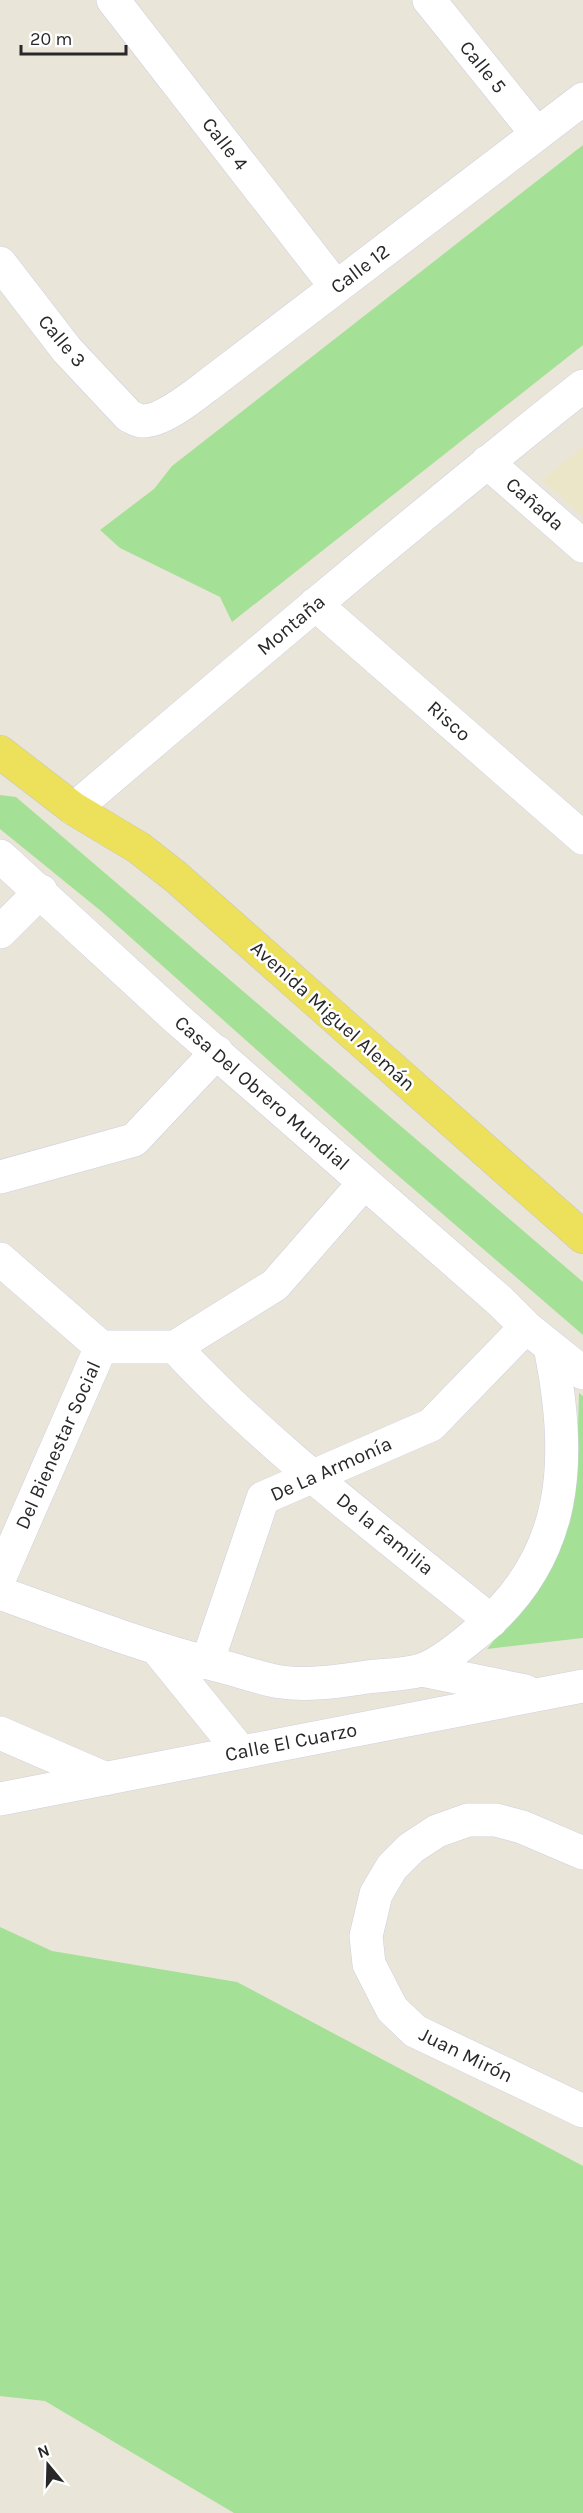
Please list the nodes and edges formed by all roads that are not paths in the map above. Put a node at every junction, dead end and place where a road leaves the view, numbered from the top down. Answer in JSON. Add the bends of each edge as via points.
{"nodes":[{"id":1,"x":113,"y":0,"type":"edge"},
{"id":2,"x":429,"y":0,"type":"edge"},
{"id":3,"x":583,"y":99,"type":"edge"},
{"id":4,"x":537,"y":134,"type":"junction"},
{"id":5,"x":0,"y":263,"type":"edge"},
{"id":6,"x":336,"y":287,"type":"junction"},
{"id":7,"x":583,"y":386,"type":"edge"},
{"id":8,"x":129,"y":416,"type":"joint"},
{"id":9,"x":487,"y":462,"type":"junction"},
{"id":10,"x":583,"y":546,"type":"edge"},
{"id":11,"x":315,"y":604,"type":"junction"},
{"id":12,"x":5,"y":760,"type":"edge"},
{"id":13,"x":74,"y":809,"type":"junction"},
{"id":14,"x":583,"y":838,"type":"edge"},
{"id":15,"x":0,"y":856,"type":"edge"},
{"id":16,"x":40,"y":891,"type":"junction"},
{"id":17,"x":0,"y":932,"type":"edge"},
{"id":18,"x":217,"y":1052,"type":"junction"},
{"id":19,"x":0,"y":1177,"type":"edge"},
{"id":20,"x":364,"y":1183,"type":"junction"},
{"id":21,"x":583,"y":1238,"type":"edge"},
{"id":22,"x":0,"y":1259,"type":"edge"},
{"id":23,"x":538,"y":1337,"type":"junction"},
{"id":24,"x":101,"y":1347,"type":"junction"},
{"id":25,"x":175,"y":1347,"type":"junction"},
{"id":26,"x":583,"y":1372,"type":"edge"},
{"id":27,"x":313,"y":1475,"type":"junction"},
{"id":28,"x":0,"y":1577,"type":"edge"},
{"id":29,"x":0,"y":1593,"type":"edge"},
{"id":30,"x":492,"y":1621,"type":"junction"},
{"id":31,"x":158,"y":1650,"type":"junction"},
{"id":32,"x":207,"y":1663,"type":"junction"},
{"id":33,"x":422,"y":1670,"type":"junction"},
{"id":34,"x":583,"y":1686,"type":"edge"},
{"id":35,"x":541,"y":1695,"type":"junction"},
{"id":36,"x":0,"y":1733,"type":"edge"},
{"id":37,"x":240,"y":1751,"type":"junction"},
{"id":38,"x":106,"y":1779,"type":"junction"},
{"id":39,"x":0,"y":1799,"type":"edge"},
{"id":40,"x":583,"y":1852,"type":"edge"},
{"id":41,"x":583,"y":2111,"type":"edge"}],
"edges":[{"from":1,"to":6,"type":"street","name":"Calle 4"},
{"from":2,"to":4,"type":"street","name":"Calle 5"},
{"from":3,"to":4,"type":"street","name":"Calle 12"},
{"from":4,"to":6,"type":"street","name":"Calle 12"},
{"from":5,"to":8,"type":"street","name":"Calle 3","via":[[67,350]]},
{"from":6,"to":8,"type":"street","name":"Calle 12","via":[[177,407],[142,421]]},
{"from":7,"to":9,"type":"street","name":"Montaña"},
{"from":9,"to":10,"type":"street","name":"Cañada"},
{"from":9,"to":11,"type":"street","name":"Montaña"},
{"from":11,"to":13,"type":"street","name":"Montaña"},
{"from":11,"to":14,"type":"street","name":"Risco"},
{"from":12,"to":13,"type":"main road"},
{"from":13,"to":21,"type":"main road","name":"Avenida Miguel Alemán","via":[[139,848],[176,877]]},
{"from":15,"to":16,"type":"street","name":"Casa Del Obrero Mundial"},
{"from":16,"to":17,"type":"street"},
{"from":16,"to":18,"type":"street","name":"Casa Del Obrero Mundial"},
{"from":18,"to":19,"type":"street","via":[[134,1140]]},
{"from":18,"to":20,"type":"street","name":"Casa Del Obrero Mundial"},
{"from":20,"to":23,"type":"street","name":"Casa Del Obrero Mundial"},
{"from":20,"to":25,"type":"street","via":[[274,1285]]},
{"from":22,"to":24,"type":"street"},
{"from":23,"to":26,"type":"street"},
{"from":23,"to":27,"type":"street","name":"De La Armonía","via":[[431,1425]]},
{"from":23,"to":30,"type":"street","via":[[557,1384],[562,1438],[556,1515],[522,1586]]},
{"from":24,"to":25,"type":"street","name":"Del Bienestar Social"},
{"from":24,"to":28,"type":"street","name":"Del Bienestar Social"},
{"from":25,"to":27,"type":"street","name":"De la Familia","via":[[201,1376]]},
{"from":27,"to":30,"type":"street","name":"De la Familia"},
{"from":27,"to":32,"type":"street","name":"De La Armonía","via":[[263,1498]]},
{"from":29,"to":31,"type":"street"},
{"from":30,"to":33,"type":"street"},
{"from":31,"to":32,"type":"street"},
{"from":31,"to":37,"type":"street"},
{"from":32,"to":33,"type":"street","via":[[281,1682],[318,1683]]},
{"from":33,"to":35,"type":"street"},
{"from":34,"to":35,"type":"street","name":"Calle El Cuarzo"},
{"from":35,"to":37,"type":"street","name":"Calle El Cuarzo"},
{"from":36,"to":38,"type":"street"},
{"from":37,"to":38,"type":"street","name":"Calle El Cuarzo"},
{"from":38,"to":39,"type":"street","name":"Calle El Cuarzo"},
{"from":40,"to":41,"type":"street","name":"Juan Mirón","via":[[496,1820],[468,1820],[437,1831],[392,1867],[376,1893],[366,1936],[369,1964],[392,2009],[415,2031]]}]}
